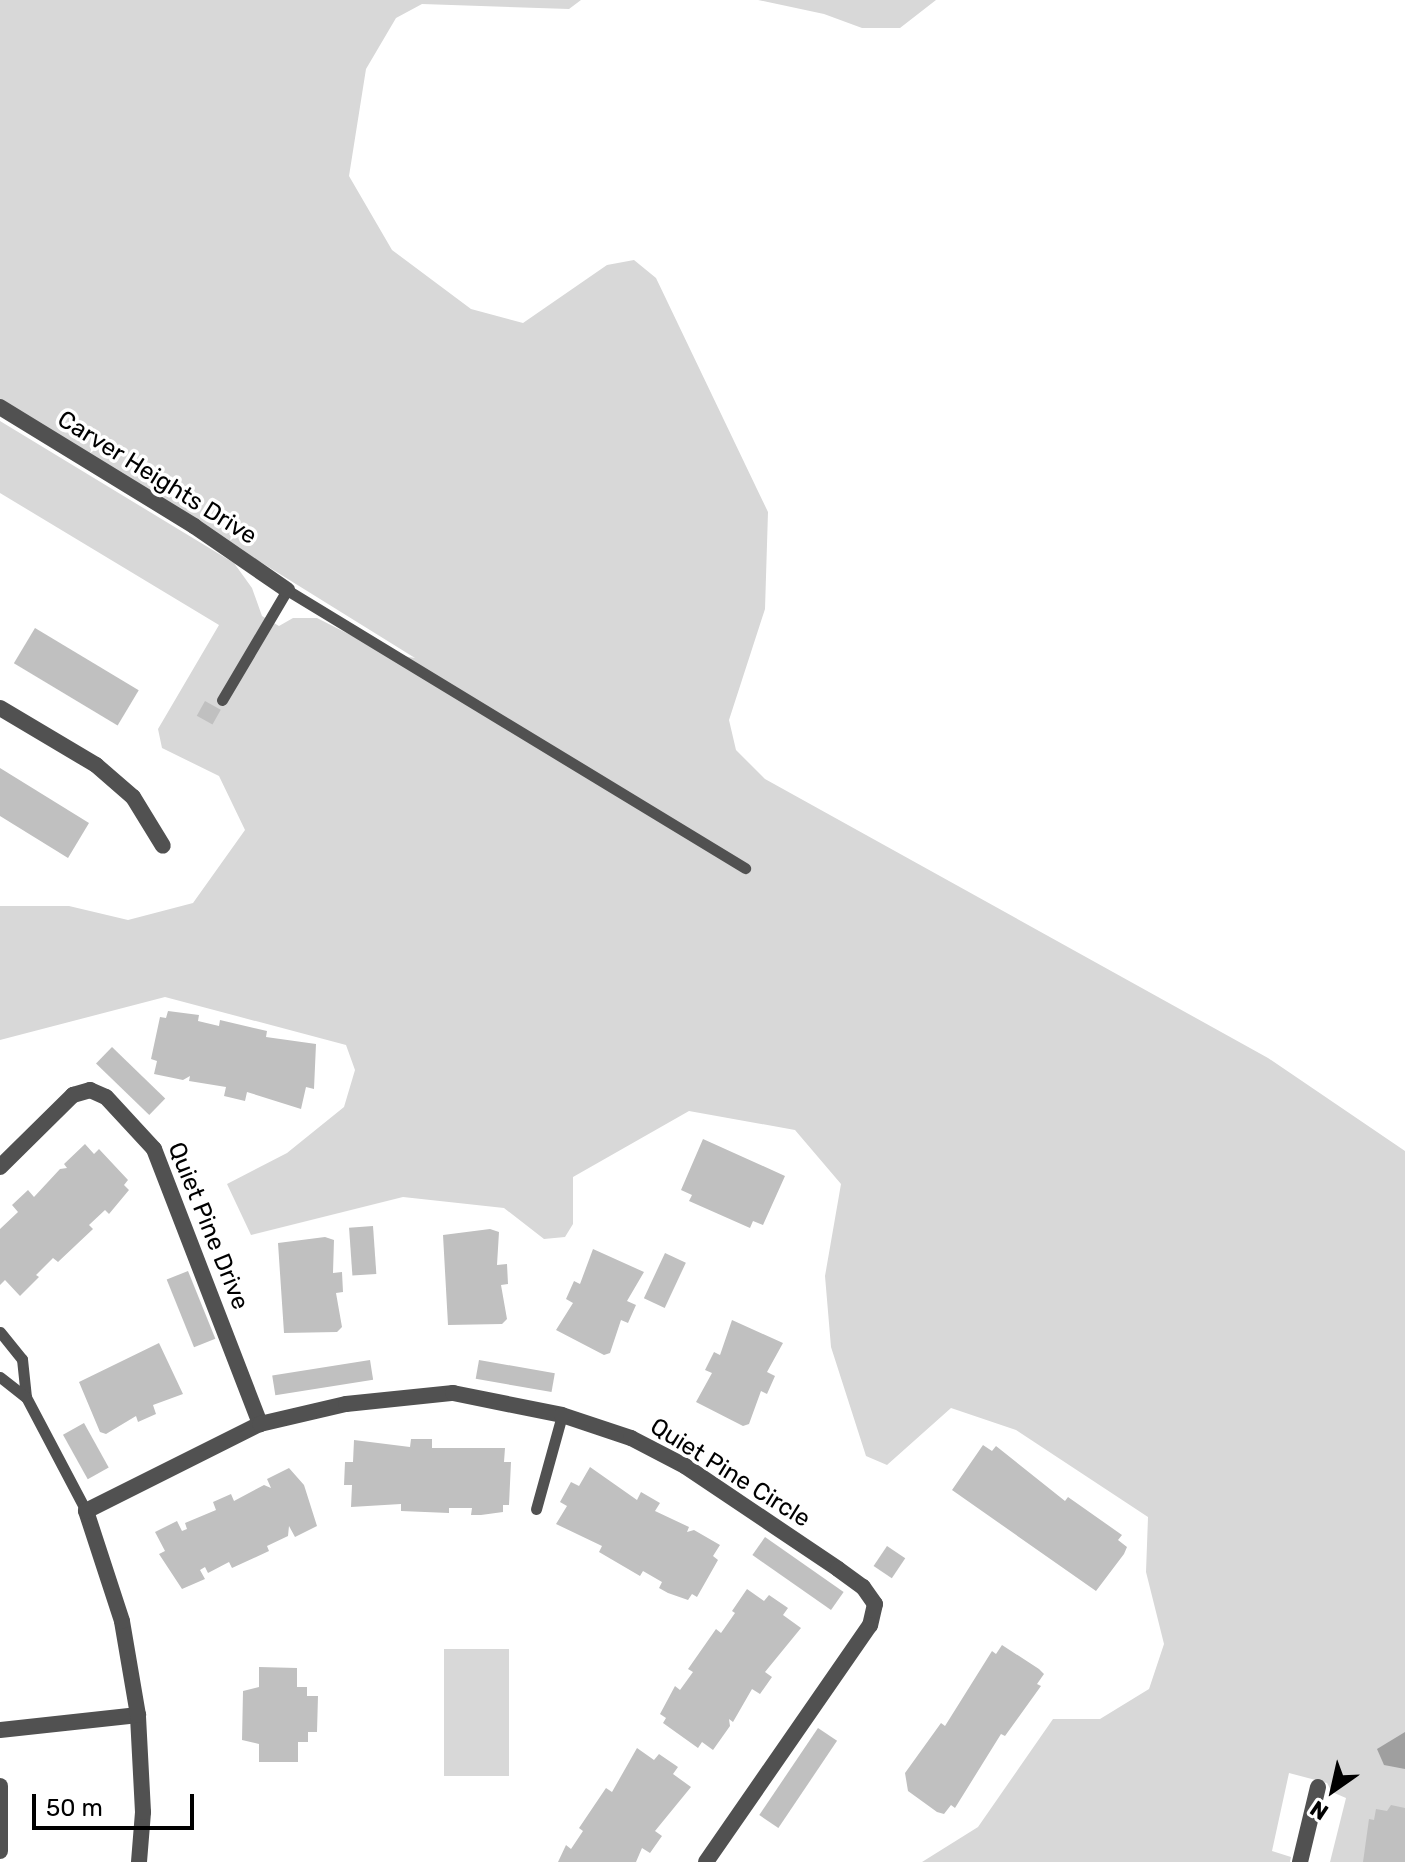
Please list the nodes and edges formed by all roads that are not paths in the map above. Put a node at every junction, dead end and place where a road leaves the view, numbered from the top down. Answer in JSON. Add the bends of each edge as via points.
{"nodes":[{"id":1,"x":0,"y":407,"type":"edge"},
{"id":2,"x":287,"y":590,"type":"junction"},
{"id":3,"x":222,"y":700,"type":"dead end"},
{"id":4,"x":0,"y":708,"type":"edge"},
{"id":5,"x":163,"y":846,"type":"dead end"},
{"id":6,"x":745,"y":868,"type":"dead end"},
{"id":7,"x":0,"y":1167,"type":"edge"},
{"id":8,"x":0,"y":1332,"type":"edge"},
{"id":9,"x":0,"y":1377,"type":"edge"},
{"id":10,"x":26,"y":1397,"type":"junction"},
{"id":11,"x":562,"y":1415,"type":"junction"},
{"id":12,"x":260,"y":1424,"type":"junction"},
{"id":13,"x":536,"y":1509,"type":"dead end"},
{"id":14,"x":86,"y":1511,"type":"junction"},
{"id":15,"x":138,"y":1715,"type":"junction"},
{"id":16,"x":0,"y":1730,"type":"edge"},
{"id":17,"x":0,"y":1786,"type":"edge"},
{"id":18,"x":1318,"y":1787,"type":"dead end"},
{"id":19,"x":0,"y":1851,"type":"edge"},
{"id":20,"x":139,"y":1862,"type":"edge"},
{"id":21,"x":706,"y":1862,"type":"edge"},
{"id":22,"x":1300,"y":1862,"type":"edge"}],
"edges":[{"from":1,"to":2,"type":"street","name":"Carver Heights Drive"},
{"from":2,"to":3,"type":"lane"},
{"from":2,"to":6,"type":"lane"},
{"from":4,"to":5,"type":"street","via":[[96,765],[133,797]]},
{"from":7,"to":12,"type":"street","name":"Quiet Pine Drive","via":[[73,1095],[90,1090],[106,1097],[154,1149]]},
{"from":8,"to":10,"type":"lane","via":[[22,1359]]},
{"from":9,"to":10,"type":"lane"},
{"from":10,"to":14,"type":"lane"},
{"from":11,"to":12,"type":"street","name":"Quiet Pine Circle","via":[[440,1394],[346,1404]]},
{"from":11,"to":13,"type":"lane"},
{"from":11,"to":21,"type":"street","name":"Quiet Pine Circle","via":[[631,1438],[685,1466],[863,1587],[875,1604],[870,1625]]},
{"from":12,"to":14,"type":"street","name":"Quiet Pine Circle"},
{"from":14,"to":15,"type":"street","via":[[122,1621]]},
{"from":15,"to":16,"type":"street"},
{"from":15,"to":20,"type":"street","via":[[143,1812]]},
{"from":17,"to":19,"type":"street"},
{"from":18,"to":22,"type":"street"}]}
